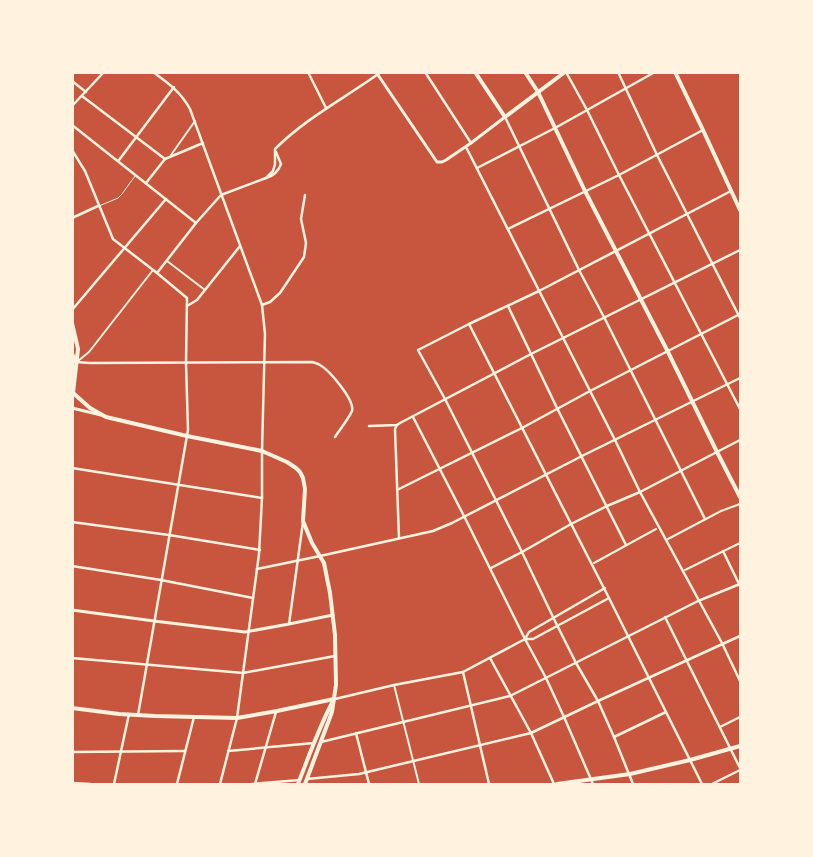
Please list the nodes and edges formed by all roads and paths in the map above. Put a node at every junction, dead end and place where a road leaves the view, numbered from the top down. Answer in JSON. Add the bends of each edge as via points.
{"nodes":[{"id":1,"x":104,"y":72,"type":"edge"},
{"id":2,"x":153,"y":72,"type":"edge"},
{"id":3,"x":308,"y":72,"type":"edge"},
{"id":4,"x":425,"y":72,"type":"edge"},
{"id":5,"x":475,"y":72,"type":"edge"},
{"id":6,"x":525,"y":72,"type":"edge"},
{"id":7,"x":566,"y":72,"type":"edge"},
{"id":8,"x":618,"y":72,"type":"edge"},
{"id":9,"x":655,"y":72,"type":"edge"},
{"id":10,"x":675,"y":72,"type":"edge"},
{"id":11,"x":378,"y":73,"type":"edge"},
{"id":12,"x":72,"y":81,"type":"edge"},
{"id":13,"x":174,"y":87,"type":"junction"},
{"id":14,"x":626,"y":89,"type":"junction"},
{"id":15,"x":86,"y":92,"type":"junction"},
{"id":16,"x":538,"y":92,"type":"junction"},
{"id":17,"x":82,"y":96,"type":"junction"},
{"id":18,"x":72,"y":106,"type":"edge"},
{"id":19,"x":326,"y":108,"type":"junction"},
{"id":20,"x":587,"y":110,"type":"junction"},
{"id":21,"x":505,"y":117,"type":"junction"},
{"id":22,"x":195,"y":121,"type":"junction"},
{"id":23,"x":72,"y":124,"type":"edge"},
{"id":24,"x":555,"y":128,"type":"junction"},
{"id":25,"x":704,"y":130,"type":"junction"},
{"id":26,"x":135,"y":137,"type":"junction"},
{"id":27,"x":202,"y":143,"type":"junction"},
{"id":28,"x":471,"y":143,"type":"junction"},
{"id":29,"x":466,"y":147,"type":"junction"},
{"id":30,"x":519,"y":147,"type":"junction"},
{"id":31,"x":275,"y":149,"type":"junction"},
{"id":32,"x":72,"y":150,"type":"edge"},
{"id":33,"x":76,"y":154,"type":"junction"},
{"id":34,"x":657,"y":154,"type":"junction"},
{"id":35,"x":72,"y":157,"type":"edge"},
{"id":36,"x":169,"y":157,"type":"junction"},
{"id":37,"x":165,"y":159,"type":"junction"},
{"id":38,"x":118,"y":160,"type":"junction"},
{"id":39,"x":477,"y":168,"type":"junction"},
{"id":40,"x":619,"y":175,"type":"junction"},
{"id":41,"x":136,"y":176,"type":"junction"},
{"id":42,"x":266,"y":178,"type":"junction"},
{"id":43,"x":146,"y":183,"type":"junction"},
{"id":44,"x":585,"y":191,"type":"junction"},
{"id":45,"x":732,"y":191,"type":"junction"},
{"id":46,"x":221,"y":195,"type":"junction"},
{"id":47,"x":305,"y":195,"type":"dead end"},
{"id":48,"x":166,"y":199,"type":"junction"},
{"id":49,"x":99,"y":206,"type":"junction"},
{"id":50,"x":549,"y":208,"type":"junction"},
{"id":51,"x":740,"y":210,"type":"edge"},
{"id":52,"x":688,"y":214,"type":"junction"},
{"id":53,"x":72,"y":218,"type":"edge"},
{"id":54,"x":196,"y":223,"type":"junction"},
{"id":55,"x":508,"y":229,"type":"junction"},
{"id":56,"x":649,"y":233,"type":"junction"},
{"id":57,"x":240,"y":246,"type":"junction"},
{"id":58,"x":125,"y":248,"type":"junction"},
{"id":59,"x":740,"y":250,"type":"edge"},
{"id":60,"x":615,"y":251,"type":"junction"},
{"id":61,"x":167,"y":260,"type":"junction"},
{"id":62,"x":713,"y":264,"type":"junction"},
{"id":63,"x":153,"y":270,"type":"junction"},
{"id":64,"x":579,"y":270,"type":"junction"},
{"id":65,"x":157,"y":273,"type":"junction"},
{"id":66,"x":676,"y":283,"type":"junction"},
{"id":67,"x":205,"y":290,"type":"junction"},
{"id":68,"x":539,"y":291,"type":"junction"},
{"id":69,"x":641,"y":300,"type":"junction"},
{"id":70,"x":262,"y":305,"type":"junction"},
{"id":71,"x":187,"y":306,"type":"junction"},
{"id":72,"x":508,"y":306,"type":"junction"},
{"id":73,"x":72,"y":310,"type":"edge"},
{"id":74,"x":740,"y":315,"type":"edge"},
{"id":75,"x":605,"y":318,"type":"junction"},
{"id":76,"x":72,"y":323,"type":"edge"},
{"id":77,"x":469,"y":324,"type":"junction"},
{"id":78,"x":702,"y":333,"type":"junction"},
{"id":79,"x":563,"y":338,"type":"junction"},
{"id":80,"x":668,"y":352,"type":"junction"},
{"id":81,"x":72,"y":354,"type":"edge"},
{"id":82,"x":531,"y":354,"type":"junction"},
{"id":83,"x":74,"y":362,"type":"edge"},
{"id":84,"x":264,"y":362,"type":"junction"},
{"id":85,"x":186,"y":363,"type":"junction"},
{"id":86,"x":631,"y":370,"type":"junction"},
{"id":87,"x":494,"y":374,"type":"junction"},
{"id":88,"x":740,"y":378,"type":"edge"},
{"id":89,"x":728,"y":384,"type":"junction"},
{"id":90,"x":590,"y":390,"type":"junction"},
{"id":91,"x":73,"y":392,"type":"edge"},
{"id":92,"x":445,"y":399,"type":"junction"},
{"id":93,"x":72,"y":402,"type":"edge"},
{"id":94,"x":692,"y":402,"type":"junction"},
{"id":95,"x":72,"y":408,"type":"edge"},
{"id":96,"x":557,"y":408,"type":"junction"},
{"id":97,"x":740,"y":409,"type":"edge"},
{"id":98,"x":106,"y":417,"type":"junction"},
{"id":99,"x":412,"y":417,"type":"junction"},
{"id":100,"x":655,"y":420,"type":"junction"},
{"id":101,"x":368,"y":426,"type":"dead end"},
{"id":102,"x":397,"y":426,"type":"junction"},
{"id":103,"x":522,"y":428,"type":"junction"},
{"id":104,"x":187,"y":436,"type":"junction"},
{"id":105,"x":334,"y":437,"type":"dead end"},
{"id":106,"x":615,"y":440,"type":"junction"},
{"id":107,"x":740,"y":440,"type":"edge"},
{"id":108,"x":262,"y":451,"type":"junction"},
{"id":109,"x":717,"y":452,"type":"junction"},
{"id":110,"x":471,"y":453,"type":"junction"},
{"id":111,"x":582,"y":456,"type":"junction"},
{"id":112,"x":72,"y":468,"type":"edge"},
{"id":113,"x":439,"y":469,"type":"junction"},
{"id":114,"x":681,"y":471,"type":"junction"},
{"id":115,"x":546,"y":474,"type":"junction"},
{"id":116,"x":178,"y":484,"type":"junction"},
{"id":117,"x":396,"y":490,"type":"junction"},
{"id":118,"x":640,"y":492,"type":"junction"},
{"id":119,"x":740,"y":497,"type":"edge"},
{"id":120,"x":262,"y":498,"type":"junction"},
{"id":121,"x":495,"y":500,"type":"junction"},
{"id":122,"x":740,"y":504,"type":"edge"},
{"id":123,"x":607,"y":506,"type":"junction"},
{"id":124,"x":464,"y":516,"type":"junction"},
{"id":125,"x":706,"y":519,"type":"junction"},
{"id":126,"x":72,"y":522,"type":"edge"},
{"id":127,"x":303,"y":522,"type":"junction"},
{"id":128,"x":571,"y":524,"type":"junction"},
{"id":129,"x":656,"y":530,"type":"dead end"},
{"id":130,"x":169,"y":535,"type":"junction"},
{"id":131,"x":398,"y":538,"type":"junction"},
{"id":132,"x":668,"y":539,"type":"dead end"},
{"id":133,"x":740,"y":543,"type":"edge"},
{"id":134,"x":626,"y":545,"type":"junction"},
{"id":135,"x":260,"y":550,"type":"junction"},
{"id":136,"x":723,"y":551,"type":"junction"},
{"id":137,"x":522,"y":552,"type":"junction"},
{"id":138,"x":320,"y":556,"type":"junction"},
{"id":139,"x":298,"y":560,"type":"junction"},
{"id":140,"x":594,"y":562,"type":"dead end"},
{"id":141,"x":72,"y":566,"type":"edge"},
{"id":142,"x":491,"y":568,"type":"junction"},
{"id":143,"x":257,"y":569,"type":"junction"},
{"id":144,"x":684,"y":570,"type":"junction"},
{"id":145,"x":161,"y":580,"type":"junction"},
{"id":146,"x":740,"y":585,"type":"edge"},
{"id":147,"x":605,"y":588,"type":"junction"},
{"id":148,"x":253,"y":598,"type":"junction"},
{"id":149,"x":609,"y":598,"type":"junction"},
{"id":150,"x":698,"y":601,"type":"junction"},
{"id":151,"x":72,"y":610,"type":"edge"},
{"id":152,"x":333,"y":615,"type":"junction"},
{"id":153,"x":665,"y":617,"type":"junction"},
{"id":154,"x":553,"y":618,"type":"junction"},
{"id":155,"x":154,"y":621,"type":"junction"},
{"id":156,"x":289,"y":624,"type":"junction"},
{"id":157,"x":557,"y":626,"type":"junction"},
{"id":158,"x":249,"y":632,"type":"junction"},
{"id":159,"x":629,"y":636,"type":"junction"},
{"id":160,"x":740,"y":636,"type":"edge"},
{"id":161,"x":525,"y":640,"type":"junction"},
{"id":162,"x":722,"y":643,"type":"junction"},
{"id":163,"x":335,"y":656,"type":"junction"},
{"id":164,"x":72,"y":658,"type":"edge"},
{"id":165,"x":490,"y":658,"type":"junction"},
{"id":166,"x":686,"y":660,"type":"junction"},
{"id":167,"x":576,"y":663,"type":"junction"},
{"id":168,"x":147,"y":664,"type":"junction"},
{"id":169,"x":463,"y":672,"type":"junction"},
{"id":170,"x":243,"y":673,"type":"junction"},
{"id":171,"x":649,"y":677,"type":"junction"},
{"id":172,"x":546,"y":678,"type":"junction"},
{"id":173,"x":740,"y":681,"type":"edge"},
{"id":174,"x":394,"y":685,"type":"junction"},
{"id":175,"x":510,"y":696,"type":"junction"},
{"id":176,"x":334,"y":699,"type":"junction"},
{"id":177,"x":598,"y":701,"type":"junction"},
{"id":178,"x":471,"y":705,"type":"junction"},
{"id":179,"x":72,"y":708,"type":"edge"},
{"id":180,"x":276,"y":711,"type":"junction"},
{"id":181,"x":666,"y":712,"type":"junction"},
{"id":182,"x":129,"y":714,"type":"junction"},
{"id":183,"x":138,"y":715,"type":"junction"},
{"id":184,"x":194,"y":717,"type":"junction"},
{"id":185,"x":564,"y":717,"type":"junction"},
{"id":186,"x":740,"y":717,"type":"edge"},
{"id":187,"x":237,"y":718,"type":"junction"},
{"id":188,"x":403,"y":722,"type":"junction"},
{"id":189,"x":720,"y":727,"type":"junction"},
{"id":190,"x":356,"y":733,"type":"junction"},
{"id":191,"x":531,"y":733,"type":"junction"},
{"id":192,"x":614,"y":736,"type":"junction"},
{"id":193,"x":321,"y":742,"type":"junction"},
{"id":194,"x":314,"y":743,"type":"junction"},
{"id":195,"x":481,"y":746,"type":"junction"},
{"id":196,"x":740,"y":746,"type":"edge"},
{"id":197,"x":265,"y":748,"type":"junction"},
{"id":198,"x":731,"y":748,"type":"junction"},
{"id":199,"x":121,"y":751,"type":"junction"},
{"id":200,"x":185,"y":751,"type":"junction"},
{"id":201,"x":72,"y":752,"type":"edge"},
{"id":202,"x":228,"y":752,"type":"junction"},
{"id":203,"x":690,"y":760,"type":"junction"},
{"id":204,"x":413,"y":762,"type":"junction"},
{"id":205,"x":740,"y":769,"type":"edge"},
{"id":206,"x":366,"y":773,"type":"junction"},
{"id":207,"x":630,"y":774,"type":"junction"},
{"id":208,"x":307,"y":780,"type":"junction"},
{"id":209,"x":299,"y":782,"type":"edge"},
{"id":210,"x":592,"y":782,"type":"edge"},
{"id":211,"x":72,"y":783,"type":"edge"},
{"id":212,"x":90,"y":784,"type":"edge"},
{"id":213,"x":114,"y":784,"type":"edge"},
{"id":214,"x":177,"y":784,"type":"edge"},
{"id":215,"x":220,"y":784,"type":"edge"},
{"id":216,"x":254,"y":784,"type":"edge"},
{"id":217,"x":305,"y":784,"type":"edge"},
{"id":218,"x":369,"y":784,"type":"edge"},
{"id":219,"x":419,"y":784,"type":"edge"},
{"id":220,"x":489,"y":784,"type":"edge"},
{"id":221,"x":556,"y":784,"type":"edge"},
{"id":222,"x":633,"y":784,"type":"edge"},
{"id":223,"x":702,"y":784,"type":"edge"},
{"id":224,"x":712,"y":784,"type":"edge"}],
"edges":[{"from":1,"to":15,"type":"street"},
{"from":2,"to":13,"type":"street"},
{"from":3,"to":19,"type":"street"},
{"from":4,"to":28,"type":"street"},
{"from":5,"to":21,"type":"main road"},
{"from":6,"to":16,"type":"main road"},
{"from":7,"to":16,"type":"main road"},
{"from":7,"to":20,"type":"street"},
{"from":8,"to":14,"type":"street"},
{"from":9,"to":14,"type":"street"},
{"from":10,"to":25,"type":"main road"},
{"from":11,"to":19,"type":"street"},
{"from":11,"to":29,"type":"street","via":[[436,161],[442,162]]},
{"from":12,"to":15,"type":"street"},
{"from":13,"to":22,"type":"street"},
{"from":13,"to":26,"type":"street"},
{"from":14,"to":20,"type":"street"},
{"from":14,"to":34,"type":"street"},
{"from":15,"to":17,"type":"street"},
{"from":16,"to":21,"type":"main road"},
{"from":16,"to":24,"type":"main road"},
{"from":17,"to":18,"type":"street"},
{"from":17,"to":26,"type":"street"},
{"from":19,"to":31,"type":"street","via":[[292,132]]},
{"from":20,"to":24,"type":"street"},
{"from":20,"to":40,"type":"street"},
{"from":21,"to":28,"type":"street"},
{"from":21,"to":30,"type":"street"},
{"from":22,"to":27,"type":"street"},
{"from":22,"to":36,"type":"street"},
{"from":23,"to":38,"type":"street"},
{"from":24,"to":30,"type":"street"},
{"from":24,"to":44,"type":"main road"},
{"from":25,"to":34,"type":"street"},
{"from":25,"to":45,"type":"main road"},
{"from":26,"to":37,"type":"street"},
{"from":26,"to":38,"type":"street"},
{"from":27,"to":36,"type":"street"},
{"from":27,"to":46,"type":"street"},
{"from":28,"to":29,"type":"street"},
{"from":29,"to":39,"type":"street"},
{"from":30,"to":39,"type":"street"},
{"from":30,"to":50,"type":"street"},
{"from":31,"to":42,"type":"street","via":[[273,171]]},
{"from":31,"to":42,"type":"street","via":[[281,164],[276,173]]},
{"from":32,"to":33,"type":"street"},
{"from":33,"to":35,"type":"street"},
{"from":33,"to":49,"type":"street"},
{"from":34,"to":40,"type":"street"},
{"from":34,"to":52,"type":"street"},
{"from":36,"to":37,"type":"street"},
{"from":37,"to":43,"type":"street"},
{"from":38,"to":41,"type":"street"},
{"from":39,"to":55,"type":"street"},
{"from":40,"to":44,"type":"street"},
{"from":40,"to":56,"type":"street"},
{"from":41,"to":43,"type":"street"},
{"from":41,"to":49,"type":"lane","via":[[118,198]]},
{"from":42,"to":46,"type":"street"},
{"from":43,"to":48,"type":"street"},
{"from":44,"to":50,"type":"street"},
{"from":44,"to":60,"type":"main road"},
{"from":45,"to":51,"type":"main road"},
{"from":45,"to":52,"type":"street"},
{"from":46,"to":54,"type":"street"},
{"from":46,"to":57,"type":"street"},
{"from":47,"to":70,"type":"street","via":[[302,219],[306,242],[304,258],[280,293]]},
{"from":48,"to":54,"type":"street"},
{"from":48,"to":58,"type":"street"},
{"from":49,"to":53,"type":"street"},
{"from":49,"to":58,"type":"street","via":[[112,237]]},
{"from":50,"to":55,"type":"street"},
{"from":50,"to":64,"type":"street"},
{"from":52,"to":56,"type":"street"},
{"from":52,"to":62,"type":"street"},
{"from":54,"to":61,"type":"street"},
{"from":55,"to":68,"type":"street"},
{"from":56,"to":60,"type":"street"},
{"from":56,"to":66,"type":"street"},
{"from":57,"to":67,"type":"street"},
{"from":57,"to":70,"type":"street"},
{"from":58,"to":63,"type":"street"},
{"from":58,"to":73,"type":"street"},
{"from":59,"to":62,"type":"street"},
{"from":60,"to":64,"type":"street"},
{"from":60,"to":69,"type":"main road"},
{"from":61,"to":65,"type":"street"},
{"from":61,"to":67,"type":"street"},
{"from":62,"to":66,"type":"street"},
{"from":62,"to":74,"type":"street"},
{"from":63,"to":65,"type":"street"},
{"from":63,"to":83,"type":"street","via":[[89,352]]},
{"from":64,"to":68,"type":"street"},
{"from":64,"to":75,"type":"street"},
{"from":65,"to":71,"type":"street","via":[[186,296]]},
{"from":66,"to":69,"type":"street"},
{"from":66,"to":78,"type":"street"},
{"from":67,"to":71,"type":"street"},
{"from":68,"to":72,"type":"street"},
{"from":68,"to":79,"type":"street"},
{"from":69,"to":75,"type":"street"},
{"from":69,"to":80,"type":"main road"},
{"from":70,"to":84,"type":"street"},
{"from":71,"to":85,"type":"street"},
{"from":72,"to":77,"type":"street"},
{"from":72,"to":82,"type":"street"},
{"from":74,"to":78,"type":"street"},
{"from":75,"to":79,"type":"street"},
{"from":75,"to":86,"type":"street"},
{"from":76,"to":83,"type":"main road","via":[[78,348]]},
{"from":77,"to":87,"type":"street"},
{"from":77,"to":92,"type":"street","via":[[418,350]]},
{"from":78,"to":80,"type":"street"},
{"from":78,"to":89,"type":"street"},
{"from":79,"to":82,"type":"street"},
{"from":79,"to":90,"type":"street"},
{"from":80,"to":86,"type":"street"},
{"from":80,"to":94,"type":"main road"},
{"from":81,"to":83,"type":"main road"},
{"from":82,"to":87,"type":"street"},
{"from":82,"to":96,"type":"street"},
{"from":83,"to":85,"type":"street"},
{"from":83,"to":91,"type":"main road"},
{"from":84,"to":85,"type":"street"},
{"from":84,"to":105,"type":"street","via":[[318,363],[340,385],[352,410]]},
{"from":84,"to":108,"type":"street"},
{"from":85,"to":104,"type":"street"},
{"from":86,"to":90,"type":"street"},
{"from":86,"to":100,"type":"street"},
{"from":87,"to":92,"type":"street"},
{"from":87,"to":103,"type":"street"},
{"from":88,"to":89,"type":"street"},
{"from":89,"to":94,"type":"street"},
{"from":89,"to":97,"type":"street"},
{"from":90,"to":96,"type":"street"},
{"from":90,"to":106,"type":"street"},
{"from":91,"to":93,"type":"street"},
{"from":91,"to":98,"type":"main road"},
{"from":92,"to":99,"type":"street"},
{"from":92,"to":110,"type":"street"},
{"from":94,"to":100,"type":"street"},
{"from":94,"to":109,"type":"main road"},
{"from":95,"to":98,"type":"street"},
{"from":96,"to":103,"type":"street"},
{"from":96,"to":111,"type":"street"},
{"from":98,"to":104,"type":"main road"},
{"from":99,"to":102,"type":"street"},
{"from":99,"to":113,"type":"street"},
{"from":100,"to":106,"type":"street"},
{"from":100,"to":114,"type":"street"},
{"from":101,"to":102,"type":"street"},
{"from":102,"to":117,"type":"street"},
{"from":103,"to":110,"type":"street"},
{"from":103,"to":115,"type":"street"},
{"from":104,"to":108,"type":"main road"},
{"from":104,"to":116,"type":"street"},
{"from":106,"to":111,"type":"street"},
{"from":106,"to":118,"type":"street"},
{"from":107,"to":109,"type":"street"},
{"from":108,"to":120,"type":"street"},
{"from":108,"to":127,"type":"main road","via":[[300,472],[305,488]]},
{"from":109,"to":114,"type":"street"},
{"from":109,"to":119,"type":"main road"},
{"from":110,"to":113,"type":"street"},
{"from":110,"to":121,"type":"street"},
{"from":111,"to":115,"type":"street"},
{"from":111,"to":123,"type":"street"},
{"from":112,"to":116,"type":"street"},
{"from":113,"to":117,"type":"street"},
{"from":113,"to":124,"type":"street"},
{"from":114,"to":118,"type":"street"},
{"from":114,"to":125,"type":"street"},
{"from":115,"to":121,"type":"street"},
{"from":115,"to":128,"type":"street"},
{"from":116,"to":120,"type":"street"},
{"from":116,"to":130,"type":"street"},
{"from":117,"to":131,"type":"street"},
{"from":118,"to":123,"type":"street"},
{"from":118,"to":144,"type":"street"},
{"from":120,"to":135,"type":"street"},
{"from":121,"to":124,"type":"street"},
{"from":121,"to":137,"type":"street"},
{"from":122,"to":125,"type":"street"},
{"from":123,"to":128,"type":"street"},
{"from":123,"to":134,"type":"street"},
{"from":124,"to":131,"type":"street","via":[[433,531]]},
{"from":124,"to":142,"type":"street"},
{"from":125,"to":132,"type":"street"},
{"from":126,"to":130,"type":"street"},
{"from":127,"to":138,"type":"main road"},
{"from":127,"to":139,"type":"street"},
{"from":128,"to":137,"type":"street"},
{"from":128,"to":147,"type":"street"},
{"from":129,"to":134,"type":"street"},
{"from":130,"to":135,"type":"street"},
{"from":130,"to":145,"type":"street"},
{"from":131,"to":138,"type":"street"},
{"from":133,"to":136,"type":"street"},
{"from":134,"to":140,"type":"street"},
{"from":135,"to":143,"type":"street"},
{"from":136,"to":144,"type":"street"},
{"from":136,"to":146,"type":"street"},
{"from":137,"to":142,"type":"street"},
{"from":137,"to":154,"type":"street"},
{"from":138,"to":139,"type":"street"},
{"from":138,"to":152,"type":"main road","via":[[326,570]]},
{"from":139,"to":143,"type":"street"},
{"from":139,"to":156,"type":"street"},
{"from":141,"to":145,"type":"street"},
{"from":142,"to":161,"type":"street"},
{"from":143,"to":148,"type":"street"},
{"from":144,"to":150,"type":"street"},
{"from":145,"to":148,"type":"street"},
{"from":145,"to":155,"type":"street"},
{"from":146,"to":150,"type":"street"},
{"from":147,"to":149,"type":"street"},
{"from":147,"to":154,"type":"street"},
{"from":148,"to":158,"type":"street"},
{"from":149,"to":157,"type":"street"},
{"from":149,"to":159,"type":"street"},
{"from":150,"to":153,"type":"street"},
{"from":150,"to":162,"type":"street"},
{"from":151,"to":155,"type":"street"},
{"from":152,"to":156,"type":"street"},
{"from":152,"to":163,"type":"main road"},
{"from":153,"to":159,"type":"street"},
{"from":153,"to":166,"type":"street"},
{"from":154,"to":157,"type":"street"},
{"from":154,"to":161,"type":"street","via":[[529,632]]},
{"from":155,"to":158,"type":"street"},
{"from":155,"to":168,"type":"street"},
{"from":156,"to":158,"type":"street"},
{"from":157,"to":161,"type":"street"},
{"from":157,"to":167,"type":"street"},
{"from":158,"to":170,"type":"street"},
{"from":159,"to":167,"type":"street"},
{"from":159,"to":171,"type":"street"},
{"from":160,"to":162,"type":"street"},
{"from":161,"to":165,"type":"street"},
{"from":161,"to":172,"type":"street"},
{"from":162,"to":166,"type":"street"},
{"from":162,"to":173,"type":"street"},
{"from":163,"to":170,"type":"street"},
{"from":163,"to":176,"type":"main road"},
{"from":164,"to":168,"type":"street"},
{"from":165,"to":169,"type":"street"},
{"from":165,"to":175,"type":"street"},
{"from":166,"to":171,"type":"street"},
{"from":166,"to":189,"type":"street"},
{"from":167,"to":172,"type":"street"},
{"from":167,"to":177,"type":"street"},
{"from":168,"to":170,"type":"street"},
{"from":168,"to":183,"type":"street"},
{"from":169,"to":174,"type":"street"},
{"from":169,"to":178,"type":"street"},
{"from":170,"to":187,"type":"street"},
{"from":171,"to":177,"type":"street"},
{"from":171,"to":181,"type":"street"},
{"from":172,"to":175,"type":"street"},
{"from":172,"to":185,"type":"street"},
{"from":174,"to":176,"type":"street"},
{"from":174,"to":188,"type":"street"},
{"from":175,"to":178,"type":"street"},
{"from":175,"to":191,"type":"street"},
{"from":176,"to":180,"type":"main road"},
{"from":176,"to":193,"type":"main road"},
{"from":176,"to":194,"type":"main road"},
{"from":177,"to":185,"type":"street"},
{"from":177,"to":192,"type":"street"},
{"from":178,"to":188,"type":"street"},
{"from":178,"to":195,"type":"street"},
{"from":179,"to":182,"type":"main road"},
{"from":180,"to":187,"type":"main road"},
{"from":180,"to":197,"type":"street"},
{"from":181,"to":192,"type":"street"},
{"from":181,"to":203,"type":"street"},
{"from":182,"to":183,"type":"main road"},
{"from":182,"to":199,"type":"street"},
{"from":183,"to":184,"type":"main road"},
{"from":184,"to":187,"type":"main road"},
{"from":184,"to":200,"type":"street"},
{"from":185,"to":191,"type":"street"},
{"from":185,"to":210,"type":"street"},
{"from":186,"to":189,"type":"street"},
{"from":187,"to":202,"type":"street"},
{"from":188,"to":190,"type":"street"},
{"from":188,"to":204,"type":"street"},
{"from":189,"to":198,"type":"street"},
{"from":190,"to":193,"type":"street"},
{"from":190,"to":206,"type":"street"},
{"from":191,"to":195,"type":"street"},
{"from":191,"to":221,"type":"street"},
{"from":192,"to":207,"type":"street"},
{"from":193,"to":208,"type":"main road"},
{"from":194,"to":197,"type":"street"},
{"from":194,"to":209,"type":"main road"},
{"from":195,"to":204,"type":"street"},
{"from":195,"to":220,"type":"street"},
{"from":196,"to":198,"type":"main road"},
{"from":197,"to":202,"type":"street"},
{"from":197,"to":216,"type":"street"},
{"from":198,"to":203,"type":"main road"},
{"from":198,"to":205,"type":"street"},
{"from":199,"to":200,"type":"street"},
{"from":199,"to":201,"type":"street"},
{"from":199,"to":213,"type":"street"},
{"from":200,"to":214,"type":"street"},
{"from":202,"to":215,"type":"street"},
{"from":203,"to":207,"type":"main road"},
{"from":203,"to":223,"type":"street"},
{"from":204,"to":206,"type":"street"},
{"from":204,"to":219,"type":"street"},
{"from":205,"to":224,"type":"street"},
{"from":206,"to":208,"type":"street"},
{"from":206,"to":218,"type":"street"},
{"from":207,"to":210,"type":"main road"},
{"from":207,"to":222,"type":"street"},
{"from":208,"to":217,"type":"main road"},
{"from":209,"to":216,"type":"street"},
{"from":210,"to":221,"type":"main road"},
{"from":211,"to":212,"type":"street"}]}
